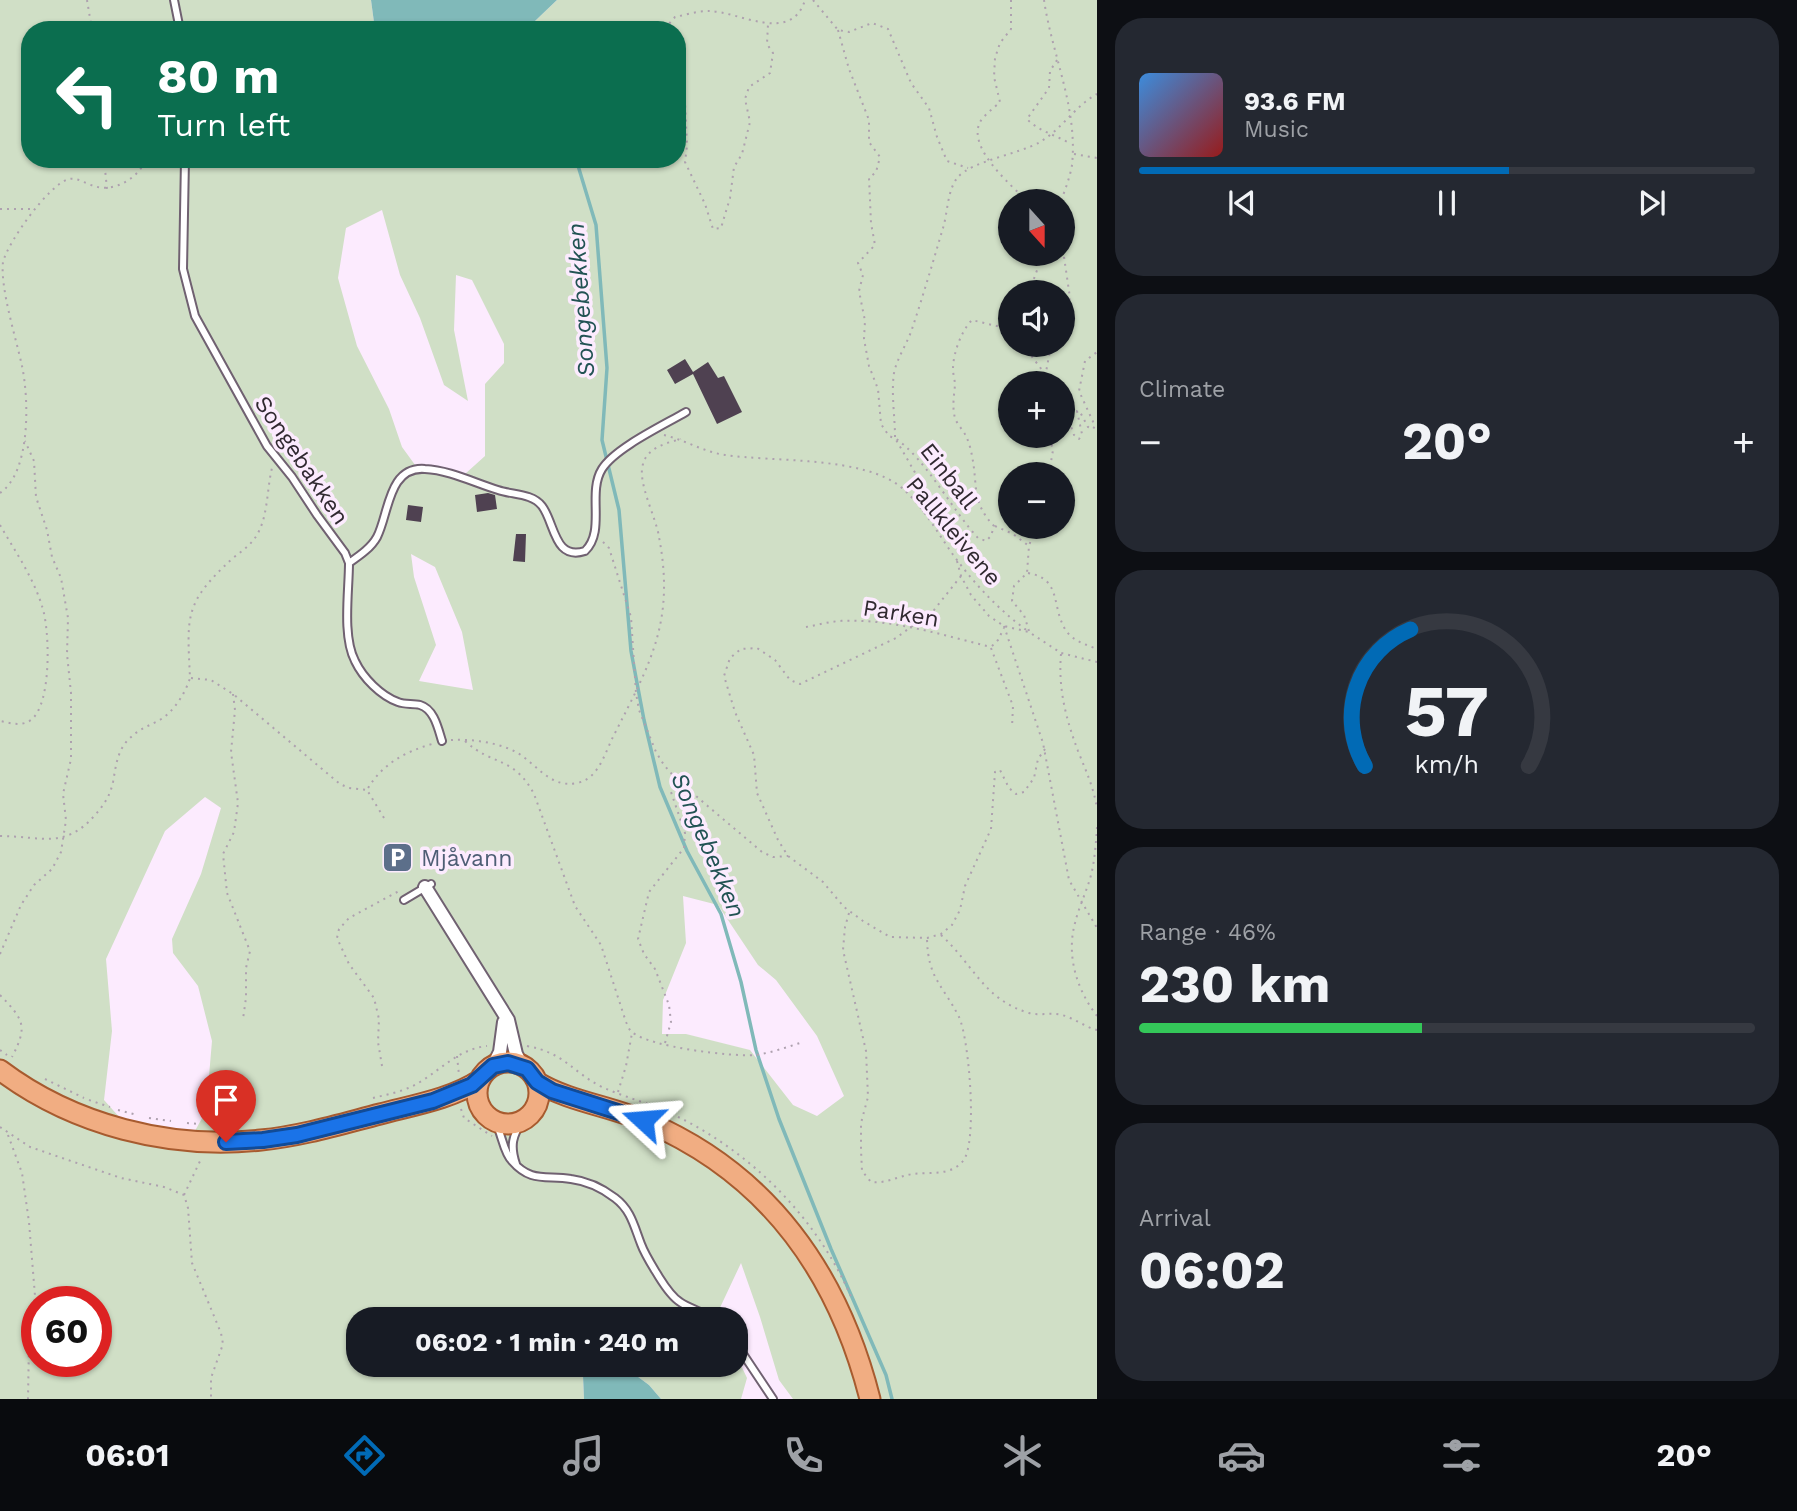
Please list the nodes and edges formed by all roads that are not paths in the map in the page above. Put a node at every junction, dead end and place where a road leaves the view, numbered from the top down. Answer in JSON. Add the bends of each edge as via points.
{"nodes":[{"id":1,"x":174,"y":0,"type":"edge"},
{"id":2,"x":178,"y":21,"type":"edge"},
{"id":3,"x":185,"y":168,"type":"edge"},
{"id":4,"x":686,"y":412,"type":"dead end"},
{"id":5,"x":349,"y":563,"type":"junction"},
{"id":6,"x":442,"y":741,"type":"road end"},
{"id":7,"x":428,"y":885,"type":"joint"},
{"id":8,"x":404,"y":900,"type":"dead end"},
{"id":9,"x":503,"y":1015,"type":"junction"},
{"id":10,"x":522,"y":1066,"type":"junction"},
{"id":11,"x":0,"y":1070,"type":"edge"},
{"id":12,"x":487,"y":1073,"type":"junction"},
{"id":13,"x":537,"y":1082,"type":"junction"},
{"id":14,"x":433,"y":1101,"type":"junction"},
{"id":15,"x":581,"y":1101,"type":"junction"},
{"id":16,"x":529,"y":1115,"type":"junction"},
{"id":17,"x":488,"y":1116,"type":"junction"},
{"id":18,"x":517,"y":1166,"type":"junction"},
{"id":19,"x":692,"y":1307,"type":"edge"},
{"id":20,"x":748,"y":1362,"type":"edge"},
{"id":21,"x":773,"y":1399,"type":"edge"},
{"id":22,"x":870,"y":1399,"type":"edge"}],
"edges":[{"from":1,"to":2,"type":"lane"},
{"from":3,"to":5,"type":"lane","name":"Songebakken","via":[[185,283],[195,316],[275,458]]},
{"from":4,"to":5,"type":"lane","via":[[620,451],[601,469],[594,496],[594,534],[585,551],[571,552],[560,545],[543,506],[532,497],[418,469],[398,481],[377,537]]},
{"from":5,"to":6,"type":"lane","via":[[348,631],[354,660],[381,693],[427,709]]},
{"from":7,"to":8,"type":"lane"},
{"from":7,"to":9,"type":"street"},
{"from":9,"to":10,"type":"street"},
{"from":9,"to":12,"type":"street","via":[[500,1052]]},
{"from":10,"to":12,"type":"main road","via":[[508,1063]]},
{"from":10,"to":13,"type":"main road"},
{"from":11,"to":14,"type":"main road","via":[[55,1103],[98,1121],[162,1138],[208,1142],[297,1135]]},
{"from":12,"to":14,"type":"main road","via":[[463,1090]]},
{"from":12,"to":17,"type":"main road","via":[[477,1092]]},
{"from":13,"to":15,"type":"main road"},
{"from":13,"to":16,"type":"main road","via":[[539,1096]]},
{"from":14,"to":17,"type":"main road","via":[[467,1105]]},
{"from":15,"to":16,"type":"main road"},
{"from":15,"to":22,"type":"main road","via":[[643,1120],[686,1140],[736,1175],[773,1210],[805,1250],[834,1300]]},
{"from":16,"to":17,"type":"main road","via":[[510,1124]]},
{"from":16,"to":18,"type":"lane","via":[[512,1141]]},
{"from":17,"to":18,"type":"lane"},
{"from":18,"to":19,"type":"lane","via":[[534,1177],[595,1185],[615,1198],[629,1212],[660,1279],[678,1301]]},
{"from":20,"to":21,"type":"lane"}]}
